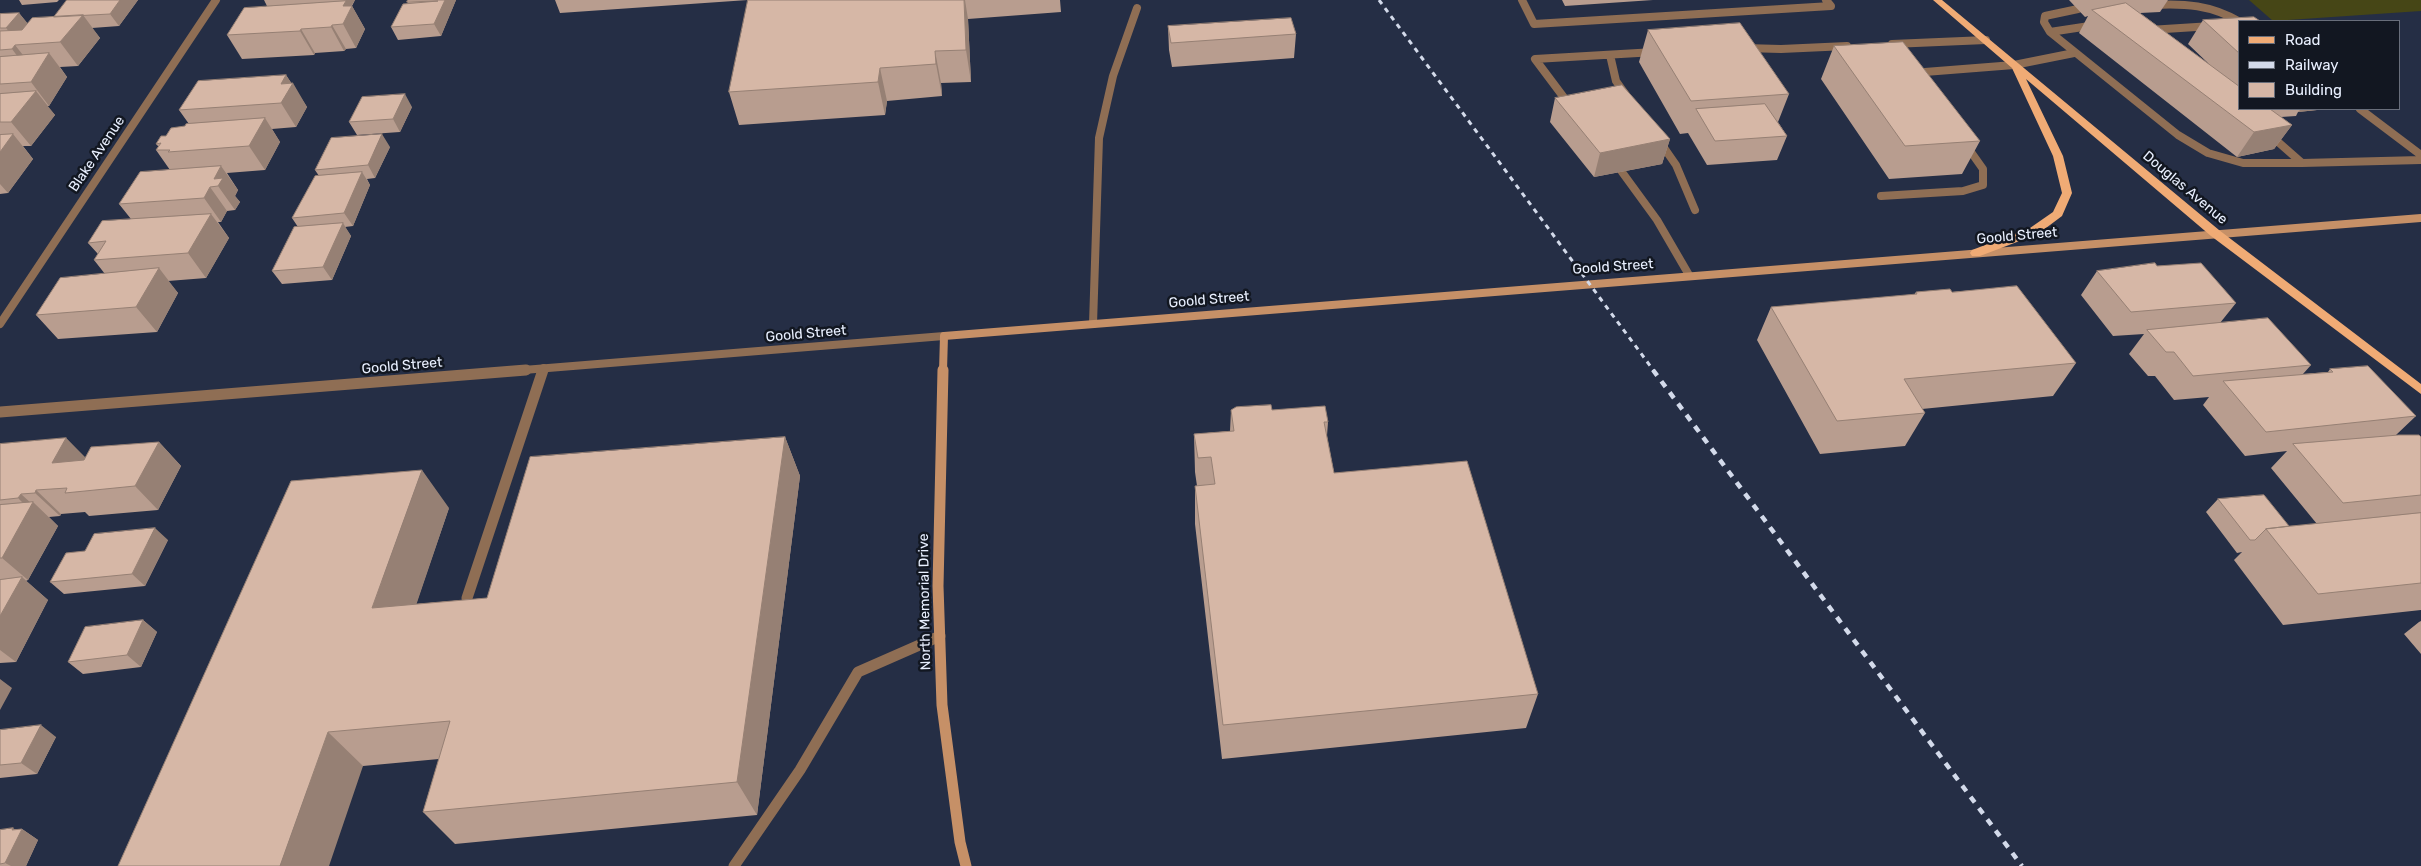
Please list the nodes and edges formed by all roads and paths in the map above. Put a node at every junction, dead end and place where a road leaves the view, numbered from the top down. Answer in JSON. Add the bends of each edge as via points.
{"nodes":[{"id":1,"x":216,"y":0,"type":"edge"},
{"id":2,"x":1522,"y":0,"type":"edge"},
{"id":3,"x":1826,"y":0,"type":"edge"},
{"id":4,"x":1937,"y":0,"type":"edge"},
{"id":5,"x":2152,"y":4,"type":"dead end"},
{"id":6,"x":1137,"y":8,"type":"dead end"},
{"id":7,"x":2078,"y":10,"type":"dead end"},
{"id":8,"x":2238,"y":21,"type":"edge"},
{"id":9,"x":2101,"y":24,"type":"edge"},
{"id":10,"x":2223,"y":28,"type":"edge"},
{"id":11,"x":2050,"y":32,"type":"junction"},
{"id":12,"x":2152,"y":36,"type":"edge"},
{"id":13,"x":1986,"y":40,"type":"junction"},
{"id":14,"x":1854,"y":46,"type":"edge"},
{"id":15,"x":1736,"y":48,"type":"edge"},
{"id":16,"x":1668,"y":51,"type":"edge"},
{"id":17,"x":1888,"y":52,"type":"edge"},
{"id":18,"x":2074,"y":53,"type":"junction"},
{"id":19,"x":1610,"y":55,"type":"junction"},
{"id":20,"x":2014,"y":65,"type":"junction"},
{"id":21,"x":1900,"y":66,"type":"edge"},
{"id":22,"x":1906,"y":74,"type":"junction"},
{"id":23,"x":1912,"y":81,"type":"edge"},
{"id":24,"x":1632,"y":103,"type":"edge"},
{"id":25,"x":2361,"y":110,"type":"edge"},
{"id":26,"x":1578,"y":116,"type":"edge"},
{"id":27,"x":2263,"y":128,"type":"edge"},
{"id":28,"x":1654,"y":133,"type":"edge"},
{"id":29,"x":1962,"y":141,"type":"edge"},
{"id":30,"x":2421,"y":155,"type":"edge"},
{"id":31,"x":2421,"y":160,"type":"edge"},
{"id":32,"x":2302,"y":163,"type":"junction"},
{"id":33,"x":1622,"y":172,"type":"edge"},
{"id":34,"x":1881,"y":196,"type":"dead end"},
{"id":35,"x":1695,"y":210,"type":"dead end"},
{"id":36,"x":2421,"y":218,"type":"edge"},
{"id":37,"x":2215,"y":234,"type":"junction"},
{"id":38,"x":1976,"y":254,"type":"junction"},
{"id":39,"x":1689,"y":275,"type":"junction"},
{"id":40,"x":0,"y":324,"type":"edge"},
{"id":41,"x":1093,"y":324,"type":"junction"},
{"id":42,"x":944,"y":336,"type":"junction"},
{"id":43,"x":544,"y":368,"type":"junction"},
{"id":44,"x":2421,"y":390,"type":"edge"},
{"id":45,"x":0,"y":412,"type":"edge"},
{"id":46,"x":467,"y":598,"type":"edge"},
{"id":47,"x":940,"y":636,"type":"junction"},
{"id":48,"x":734,"y":866,"type":"edge"},
{"id":49,"x":966,"y":866,"type":"edge"}],
"edges":[{"from":1,"to":40,"type":"street","name":"Blake Avenue"},
{"from":2,"to":3,"type":"street","via":[[1534,24],[1831,6]]},
{"from":4,"to":13,"type":"main road","name":"Douglas Avenue"},
{"from":5,"to":8,"type":"street","via":[[2199,5]]},
{"from":6,"to":41,"type":"street","via":[[1113,76],[1099,138]]},
{"from":7,"to":11,"type":"street","via":[[2045,16],[2044,22]]},
{"from":9,"to":11,"type":"street"},
{"from":10,"to":12,"type":"street","via":[[2206,25],[2140,29]]},
{"from":11,"to":18,"type":"street"},
{"from":13,"to":17,"type":"street","via":[[1882,44]]},
{"from":13,"to":20,"type":"main road","name":"Douglas Avenue"},
{"from":14,"to":15,"type":"street"},
{"from":16,"to":19,"type":"street"},
{"from":18,"to":20,"type":"street"},
{"from":18,"to":32,"type":"street","via":[[2178,135],[2208,153],[2243,163]]},
{"from":19,"to":24,"type":"street","via":[[1616,81]]},
{"from":19,"to":26,"type":"street","via":[[1534,60]]},
{"from":20,"to":22,"type":"street"},
{"from":20,"to":37,"type":"main road","name":"Douglas Avenue"},
{"from":20,"to":38,"type":"main road","via":[[2058,156],[2067,193],[2058,214],[2034,231]]},
{"from":21,"to":22,"type":"street"},
{"from":22,"to":23,"type":"street"},
{"from":25,"to":30,"type":"street"},
{"from":27,"to":32,"type":"street"},
{"from":28,"to":35,"type":"street","via":[[1676,165]]},
{"from":29,"to":34,"type":"street","via":[[1982,169],[1983,185],[1963,191]]},
{"from":31,"to":32,"type":"street"},
{"from":33,"to":39,"type":"street","via":[[1658,220]]},
{"from":36,"to":37,"type":"main road","name":"Goold Street"},
{"from":37,"to":38,"type":"main road","name":"Goold Street"},
{"from":37,"to":44,"type":"main road","name":"Douglas Avenue"},
{"from":38,"to":39,"type":"main road","name":"Goold Street"},
{"from":39,"to":41,"type":"main road","name":"Goold Street"},
{"from":41,"to":42,"type":"main road","name":"Goold Street"},
{"from":42,"to":43,"type":"street","name":"Goold Street"},
{"from":42,"to":47,"type":"main road","name":"North Memorial Drive","via":[[938,586]]},
{"from":43,"to":45,"type":"street","name":"Goold Street"},
{"from":43,"to":46,"type":"street"},
{"from":47,"to":48,"type":"street","via":[[858,672],[800,770]]},
{"from":47,"to":49,"type":"main road","name":"North Memorial Drive","via":[[942,705]]}]}
